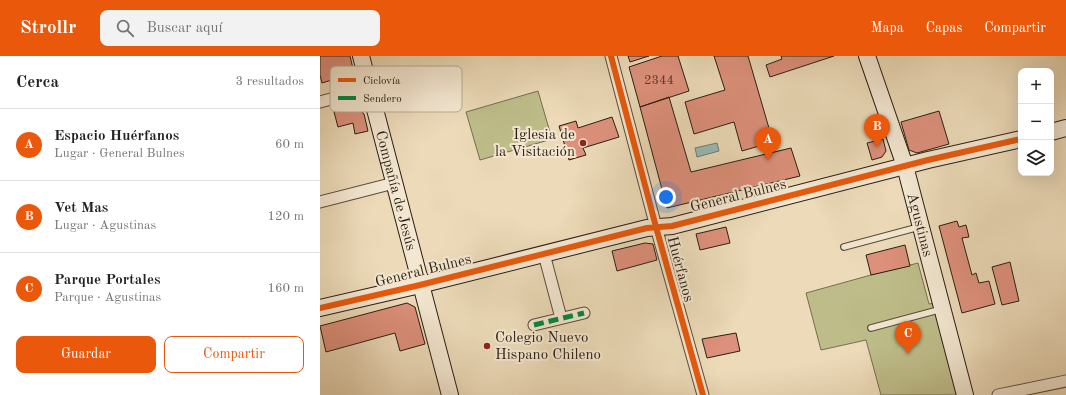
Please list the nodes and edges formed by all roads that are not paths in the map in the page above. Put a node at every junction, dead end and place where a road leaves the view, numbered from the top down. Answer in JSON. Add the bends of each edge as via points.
{"nodes":[{"id":1,"x":361,"y":56,"type":"edge"},
{"id":2,"x":611,"y":56,"type":"edge"},
{"id":3,"x":867,"y":56,"type":"edge"},
{"id":4,"x":364,"y":66,"type":"edge"},
{"id":5,"x":330,"y":99,"type":"edge"},
{"id":6,"x":320,"y":102,"type":"edge"},
{"id":7,"x":376,"y":112,"type":"edge"},
{"id":8,"x":1066,"y":128,"type":"edge"},
{"id":9,"x":1054,"y":131,"type":"edge"},
{"id":10,"x":1018,"y":140,"type":"edge"},
{"id":11,"x":905,"y":166,"type":"junction"},
{"id":12,"x":394,"y":183,"type":"junction"},
{"id":13,"x":320,"y":202,"type":"edge"},
{"id":14,"x":656,"y":227,"type":"junction"},
{"id":15,"x":921,"y":227,"type":"junction"},
{"id":16,"x":844,"y":246,"type":"dead end"},
{"id":17,"x":544,"y":254,"type":"junction"},
{"id":18,"x":420,"y":285,"type":"junction"},
{"id":19,"x":320,"y":308,"type":"edge"},
{"id":20,"x":942,"y":309,"type":"junction"},
{"id":21,"x":584,"y":313,"type":"dead end"},
{"id":22,"x":561,"y":318,"type":"junction"},
{"id":23,"x":534,"y":325,"type":"dead end"},
{"id":24,"x":871,"y":328,"type":"dead end"},
{"id":25,"x":1066,"y":380,"type":"edge"},
{"id":26,"x":450,"y":395,"type":"edge"},
{"id":27,"x":703,"y":395,"type":"edge"},
{"id":28,"x":965,"y":395,"type":"edge"},
{"id":29,"x":998,"y":395,"type":"edge"}],
"edges":[{"from":1,"to":4,"type":"street","name":"Compañía de Jesús"},
{"from":2,"to":14,"type":"street","name":"Huérfanos"},
{"from":3,"to":11,"type":"street","name":"Agustinas"},
{"from":5,"to":6,"type":"street"},
{"from":7,"to":12,"type":"street","name":"Compañía de Jesús"},
{"from":8,"to":9,"type":"street"},
{"from":10,"to":11,"type":"street","name":"General Bulnes"},
{"from":11,"to":14,"type":"street","name":"General Bulnes","via":[[672,226]]},
{"from":11,"to":15,"type":"street","name":"Agustinas"},
{"from":12,"to":13,"type":"street"},
{"from":12,"to":18,"type":"street","name":"Compañía de Jesús"},
{"from":14,"to":17,"type":"street","name":"General Bulnes"},
{"from":14,"to":27,"type":"street","name":"Huérfanos"},
{"from":15,"to":16,"type":"lane"},
{"from":15,"to":20,"type":"street","name":"Agustinas"},
{"from":17,"to":18,"type":"street","name":"General Bulnes"},
{"from":17,"to":22,"type":"street"},
{"from":18,"to":19,"type":"street","name":"General Bulnes"},
{"from":18,"to":26,"type":"street","name":"Compañía de Jesús"},
{"from":20,"to":24,"type":"lane"},
{"from":20,"to":28,"type":"street","name":"Agustinas"},
{"from":21,"to":22,"type":"street"},
{"from":22,"to":23,"type":"street"},
{"from":25,"to":29,"type":"street"}]}
